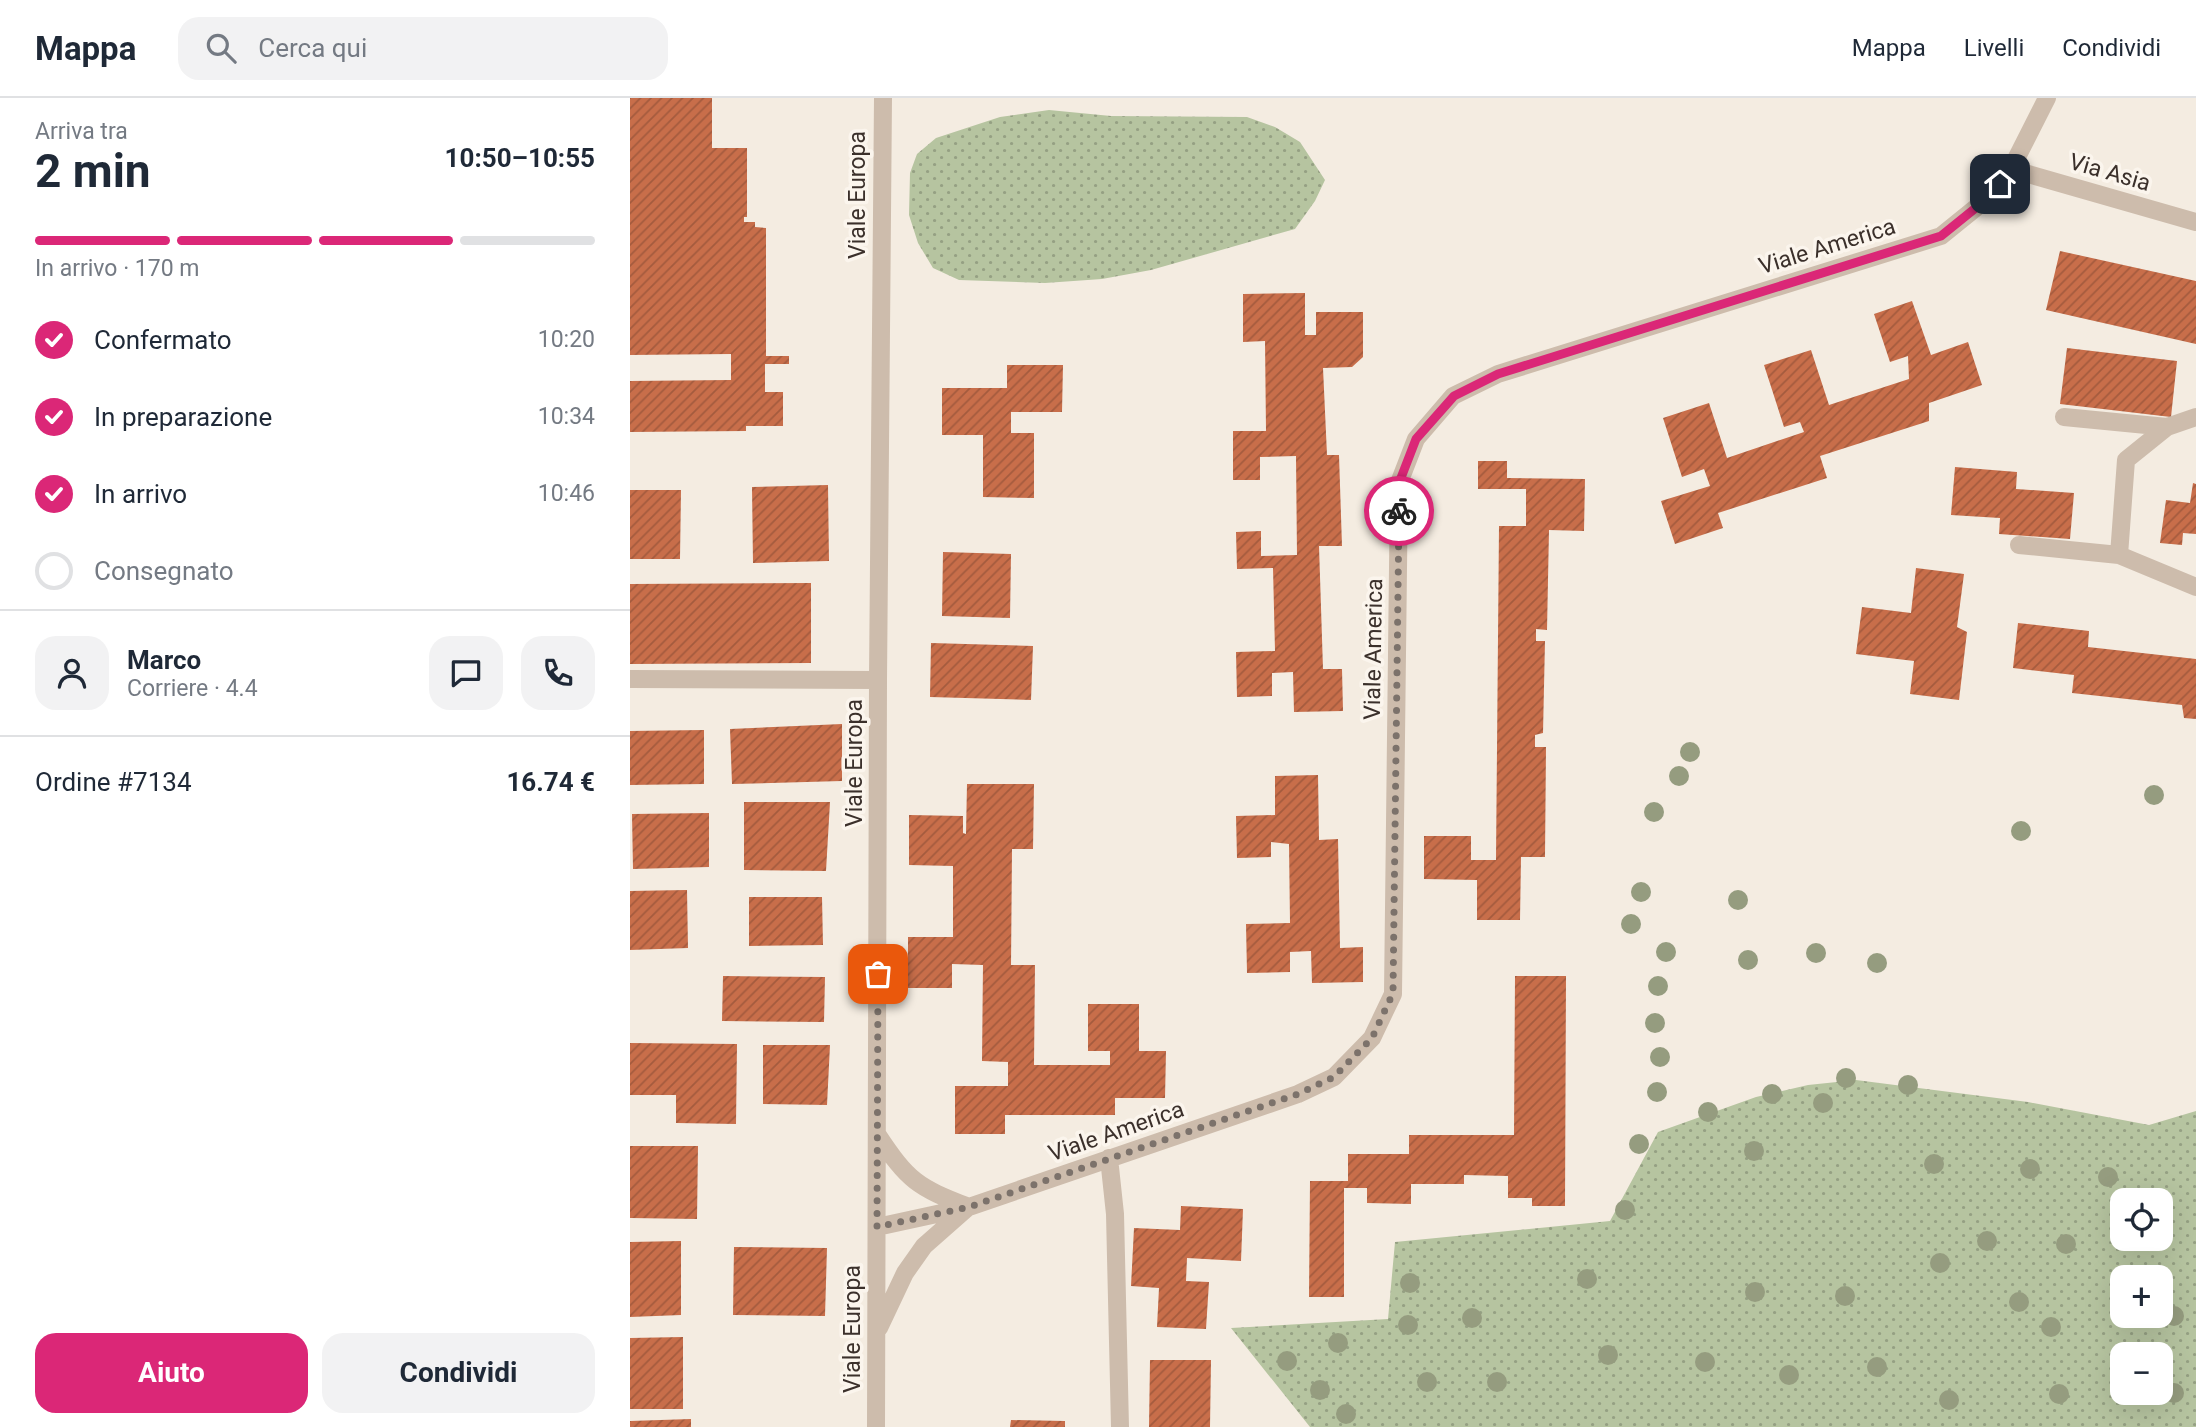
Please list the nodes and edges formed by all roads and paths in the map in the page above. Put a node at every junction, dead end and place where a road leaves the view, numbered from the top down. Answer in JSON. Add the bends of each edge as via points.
{"nodes":[{"id":1,"x":883,"y":98,"type":"edge"},
{"id":2,"x":2047,"y":98,"type":"edge"},
{"id":3,"x":2011,"y":169,"type":"junction"},
{"id":4,"x":2196,"y":222,"type":"edge"},
{"id":5,"x":2064,"y":417,"type":"dead end"},
{"id":6,"x":2196,"y":418,"type":"edge"},
{"id":7,"x":2167,"y":427,"type":"junction"},
{"id":8,"x":2019,"y":545,"type":"dead end"},
{"id":9,"x":2119,"y":555,"type":"junction"},
{"id":10,"x":2196,"y":587,"type":"edge"},
{"id":11,"x":630,"y":679,"type":"edge"},
{"id":12,"x":878,"y":680,"type":"junction"},
{"id":13,"x":877,"y":1134,"type":"junction"},
{"id":14,"x":1109,"y":1158,"type":"junction"},
{"id":15,"x":969,"y":1207,"type":"junction"},
{"id":16,"x":877,"y":1227,"type":"junction"},
{"id":17,"x":877,"y":1333,"type":"junction"},
{"id":18,"x":876,"y":1427,"type":"edge"},
{"id":19,"x":1120,"y":1427,"type":"edge"}],
"edges":[{"from":1,"to":12,"type":"street","name":"Viale Europa"},
{"from":2,"to":3,"type":"street","name":"Viale America"},
{"from":3,"to":4,"type":"street","name":"Via Asia"},
{"from":3,"to":14,"type":"street","name":"Viale America","via":[[1988,198],[1941,236],[1498,374],[1454,396],[1416,439],[1399,483],[1393,993],[1372,1038],[1334,1077],[1262,1108]]},
{"from":5,"to":7,"type":"street"},
{"from":6,"to":7,"type":"street"},
{"from":7,"to":9,"type":"street","via":[[2126,460]]},
{"from":8,"to":9,"type":"street"},
{"from":9,"to":10,"type":"street"},
{"from":11,"to":12,"type":"street"},
{"from":12,"to":13,"type":"street","name":"Viale Europa"},
{"from":13,"to":15,"type":"street","via":[[913,1181]]},
{"from":13,"to":16,"type":"street","name":"Viale Europa"},
{"from":14,"to":15,"type":"street","name":"Viale America"},
{"from":14,"to":19,"type":"street","via":[[1115,1214]]},
{"from":15,"to":16,"type":"street","name":"Viale America"},
{"from":15,"to":17,"type":"street","via":[[918,1255]]},
{"from":16,"to":17,"type":"street","name":"Viale Europa"},
{"from":17,"to":18,"type":"street","name":"Viale Europa"}]}
